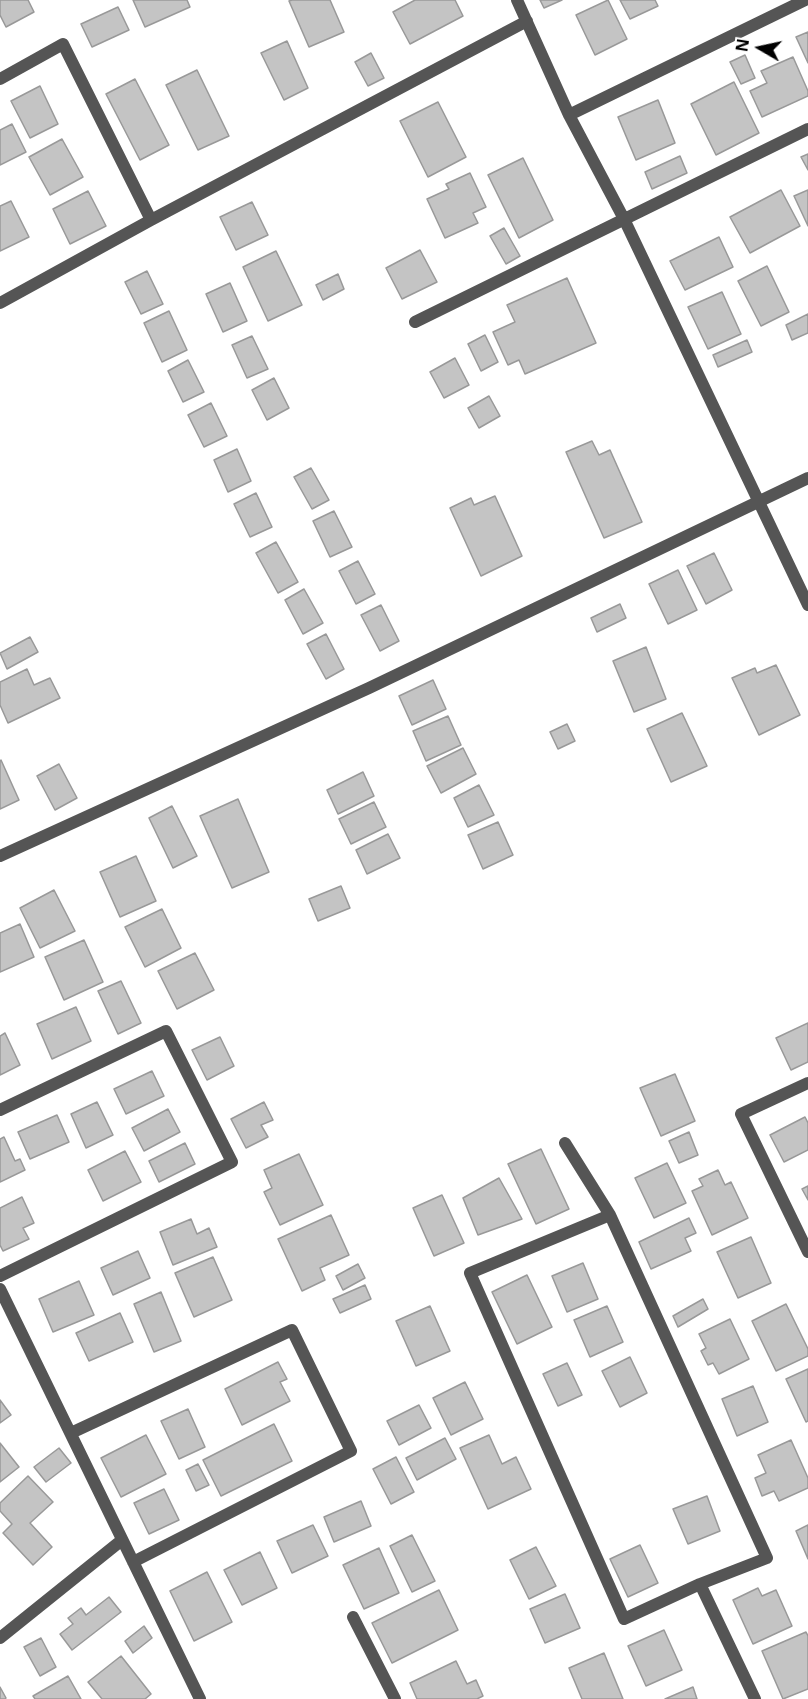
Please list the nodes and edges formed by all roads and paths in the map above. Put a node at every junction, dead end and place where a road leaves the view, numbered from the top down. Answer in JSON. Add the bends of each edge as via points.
{"nodes":[{"id":1,"x":517,"y":0,"type":"edge"},
{"id":2,"x":805,"y":0,"type":"edge"},
{"id":3,"x":527,"y":21,"type":"junction"},
{"id":4,"x":0,"y":79,"type":"edge"},
{"id":5,"x":569,"y":115,"type":"junction"},
{"id":6,"x":808,"y":129,"type":"edge"},
{"id":7,"x":624,"y":219,"type":"junction"},
{"id":8,"x":151,"y":220,"type":"junction"},
{"id":9,"x":0,"y":303,"type":"edge"},
{"id":10,"x":415,"y":322,"type":"dead end"},
{"id":11,"x":808,"y":478,"type":"edge"},
{"id":12,"x":758,"y":501,"type":"junction"},
{"id":13,"x":807,"y":601,"type":"edge"},
{"id":14,"x":0,"y":856,"type":"edge"},
{"id":15,"x":808,"y":1083,"type":"edge"},
{"id":16,"x":0,"y":1110,"type":"edge"},
{"id":17,"x":566,"y":1143,"type":"dead end"},
{"id":18,"x":610,"y":1215,"type":"junction"},
{"id":19,"x":808,"y":1252,"type":"edge"},
{"id":20,"x":0,"y":1276,"type":"edge"},
{"id":21,"x":0,"y":1289,"type":"edge"},
{"id":22,"x":71,"y":1433,"type":"junction"},
{"id":23,"x":122,"y":1540,"type":"junction"},
{"id":24,"x":133,"y":1562,"type":"junction"},
{"id":25,"x":700,"y":1584,"type":"junction"},
{"id":26,"x":353,"y":1617,"type":"dead end"},
{"id":27,"x":0,"y":1638,"type":"edge"},
{"id":28,"x":200,"y":1699,"type":"edge"},
{"id":29,"x":395,"y":1699,"type":"edge"},
{"id":30,"x":754,"y":1699,"type":"edge"}],
"edges":[{"from":1,"to":3,"type":"street"},
{"from":2,"to":5,"type":"street"},
{"from":3,"to":5,"type":"street"},
{"from":3,"to":8,"type":"street"},
{"from":4,"to":8,"type":"street","via":[[63,44]]},
{"from":5,"to":7,"type":"street"},
{"from":6,"to":7,"type":"street"},
{"from":7,"to":10,"type":"street"},
{"from":7,"to":12,"type":"street"},
{"from":8,"to":9,"type":"street"},
{"from":11,"to":12,"type":"street"},
{"from":12,"to":13,"type":"street"},
{"from":12,"to":14,"type":"street","via":[[369,688]]},
{"from":15,"to":19,"type":"street","via":[[741,1114]]},
{"from":16,"to":20,"type":"street","via":[[166,1031],[232,1162]]},
{"from":17,"to":18,"type":"street"},
{"from":18,"to":25,"type":"street","via":[[767,1558]]},
{"from":18,"to":25,"type":"street","via":[[470,1273],[624,1619]]},
{"from":21,"to":22,"type":"street"},
{"from":22,"to":23,"type":"street"},
{"from":22,"to":24,"type":"street","via":[[292,1329],[351,1451]]},
{"from":23,"to":24,"type":"street"},
{"from":23,"to":27,"type":"street"},
{"from":24,"to":28,"type":"street"},
{"from":25,"to":30,"type":"street"},
{"from":26,"to":29,"type":"street"}]}
